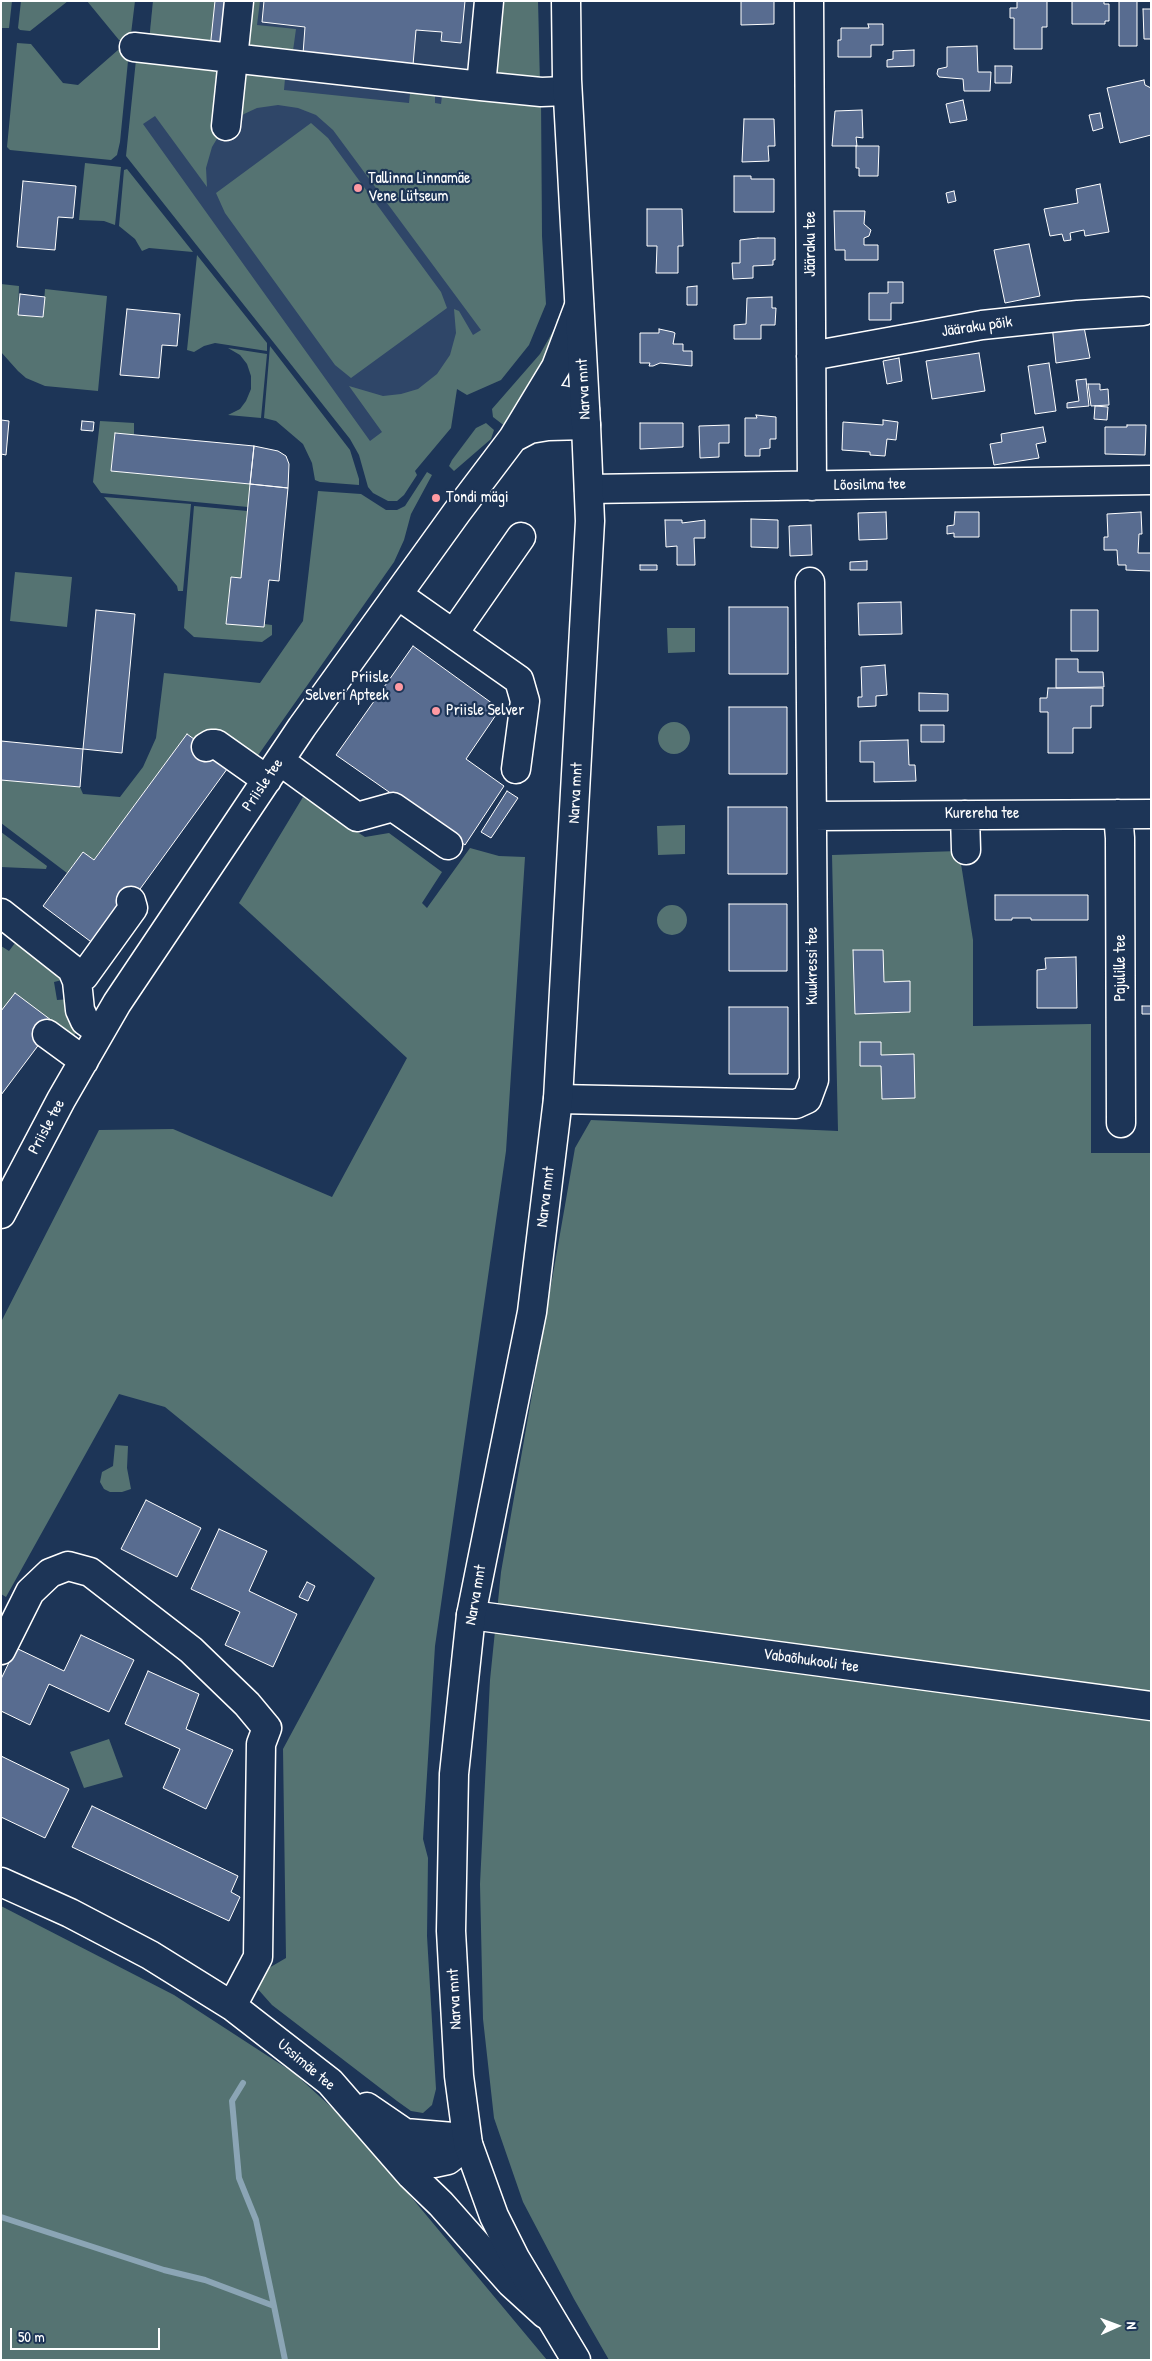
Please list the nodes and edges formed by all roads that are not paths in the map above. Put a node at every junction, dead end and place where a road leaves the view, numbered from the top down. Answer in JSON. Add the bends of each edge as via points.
{"nodes":[{"id":1,"x":239,"y":1,"type":"edge"},
{"id":2,"x":489,"y":1,"type":"edge"},
{"id":3,"x":560,"y":1,"type":"edge"},
{"id":4,"x":566,"y":1,"type":"edge"},
{"id":5,"x":809,"y":1,"type":"edge"},
{"id":6,"x":134,"y":47,"type":"dead end"},
{"id":7,"x":233,"y":57,"type":"junction"},
{"id":8,"x":481,"y":86,"type":"junction"},
{"id":9,"x":567,"y":86,"type":"junction"},
{"id":10,"x":226,"y":126,"type":"dead end"},
{"id":11,"x":579,"y":306,"type":"junction"},
{"id":12,"x":1143,"y":311,"type":"dead end"},
{"id":13,"x":812,"y":356,"type":"junction"},
{"id":14,"x":532,"y":406,"type":"junction"},
{"id":15,"x":586,"y":418,"type":"junction"},
{"id":16,"x":513,"y":438,"type":"junction"},
{"id":17,"x":1151,"y":480,"type":"edge"},
{"id":18,"x":812,"y":486,"type":"junction"},
{"id":19,"x":589,"y":489,"type":"junction"},
{"id":20,"x":521,"y":537,"type":"dead end"},
{"id":21,"x":810,"y":582,"type":"dead end"},
{"id":22,"x":398,"y":595,"type":"junction"},
{"id":23,"x":454,"y":633,"type":"junction"},
{"id":24,"x":206,"y":747,"type":"dead end"},
{"id":25,"x":516,"y":769,"type":"dead end"},
{"id":26,"x":273,"y":771,"type":"junction"},
{"id":27,"x":1118,"y":814,"type":"junction"},
{"id":28,"x":1151,"y":814,"type":"edge"},
{"id":29,"x":966,"y":815,"type":"junction"},
{"id":30,"x":812,"y":816,"type":"junction"},
{"id":31,"x":448,"y":845,"type":"dead end"},
{"id":32,"x":966,"y":850,"type":"dead end"},
{"id":33,"x":131,"y":901,"type":"dead end"},
{"id":34,"x":1,"y":913,"type":"edge"},
{"id":35,"x":77,"y":981,"type":"junction"},
{"id":36,"x":100,"y":1032,"type":"junction"},
{"id":37,"x":47,"y":1034,"type":"dead end"},
{"id":38,"x":84,"y":1061,"type":"junction"},
{"id":39,"x":558,"y":1099,"type":"junction"},
{"id":40,"x":1121,"y":1123,"type":"dead end"},
{"id":41,"x":1,"y":1214,"type":"edge"},
{"id":42,"x":471,"y":1615,"type":"junction"},
{"id":43,"x":1,"y":1650,"type":"edge"},
{"id":44,"x":1151,"y":1706,"type":"edge"},
{"id":45,"x":1,"y":1882,"type":"edge"},
{"id":46,"x":232,"y":2006,"type":"junction"},
{"id":47,"x":459,"y":2076,"type":"junction"},
{"id":48,"x":330,"y":2082,"type":"junction"},
{"id":49,"x":427,"y":2136,"type":"junction"},
{"id":50,"x":384,"y":2142,"type":"junction"},
{"id":51,"x":468,"y":2144,"type":"junction"},
{"id":52,"x":554,"y":2322,"type":"junction"},
{"id":53,"x":576,"y":2360,"type":"edge"}],
"edges":[{"from":1,"to":7,"type":"street"},
{"from":2,"to":8,"type":"street"},
{"from":3,"to":9,"type":"street"},
{"from":4,"to":9,"type":"street","name":"Narva mnt"},
{"from":5,"to":13,"type":"street","name":"Jääraku tee"},
{"from":6,"to":7,"type":"street"},
{"from":7,"to":8,"type":"street"},
{"from":7,"to":10,"type":"street"},
{"from":8,"to":9,"type":"street","via":[[541,92]]},
{"from":9,"to":11,"type":"street","name":"Narva mnt"},
{"from":11,"to":14,"type":"street","via":[[556,367]]},
{"from":11,"to":15,"type":"street","name":"Narva mnt"},
{"from":12,"to":13,"type":"street","name":"Jääraku põik","via":[[982,325]]},
{"from":13,"to":18,"type":"street","name":"Jääraku tee"},
{"from":14,"to":15,"type":"street","via":[[562,400],[575,403]]},
{"from":14,"to":16,"type":"street"},
{"from":15,"to":16,"type":"street","name":"Priisle tee","via":[[530,429]]},
{"from":15,"to":19,"type":"street","name":"Narva mnt"},
{"from":16,"to":22,"type":"street","name":"Priisle tee"},
{"from":17,"to":18,"type":"street","name":"Lõosilma tee"},
{"from":18,"to":19,"type":"street","name":"Lõosilma tee"},
{"from":19,"to":39,"type":"street","name":"Narva mnt","via":[[584,656]]},
{"from":20,"to":23,"type":"street"},
{"from":21,"to":30,"type":"street","name":"Kuukressi tee"},
{"from":22,"to":23,"type":"street"},
{"from":22,"to":26,"type":"street","name":"Priisle tee"},
{"from":23,"to":25,"type":"street","via":[[519,680],[525,701]]},
{"from":24,"to":26,"type":"street","via":[[216,744]]},
{"from":26,"to":31,"type":"street","via":[[357,816],[401,806]]},
{"from":26,"to":36,"type":"street","name":"Priisle tee"},
{"from":27,"to":28,"type":"street","name":"Kurereha tee"},
{"from":27,"to":29,"type":"street","name":"Kurereha tee"},
{"from":27,"to":40,"type":"street","name":"Pajulille tee"},
{"from":29,"to":30,"type":"street","name":"Kurereha tee"},
{"from":29,"to":32,"type":"street"},
{"from":30,"to":39,"type":"street","name":"Kuukressi tee","via":[[814,1080],[807,1099],[796,1104]]},
{"from":33,"to":35,"type":"street","via":[[133,908],[84,976]]},
{"from":34,"to":35,"type":"street","via":[[72,969]]},
{"from":35,"to":36,"type":"street","via":[[80,1010],[85,1021]]},
{"from":36,"to":38,"type":"street","name":"Priisle tee"},
{"from":37,"to":38,"type":"street"},
{"from":38,"to":41,"type":"street","name":"Priisle tee"},
{"from":39,"to":42,"type":"street","name":"Narva mnt","via":[[532,1312]]},
{"from":42,"to":44,"type":"street","name":"Vabaõhukooli tee"},
{"from":42,"to":47,"type":"street","name":"Narva mnt","via":[[454,1774],[451,1931]]},
{"from":43,"to":46,"type":"street","via":[[30,1592],[50,1573],[68,1566],[90,1572],[191,1650],[267,1728],[261,1744],[260,1763],[258,1957]]},
{"from":45,"to":46,"type":"street","name":"Ussimäe tee","via":[[142,1951]]},
{"from":46,"to":48,"type":"street","name":"Ussimäe tee"},
{"from":47,"to":49,"type":"street","via":[[451,2116]]},
{"from":47,"to":51,"type":"street","name":"Narva mnt"},
{"from":48,"to":49,"type":"street","via":[[404,2133]]},
{"from":48,"to":50,"type":"street","name":"Ussimäe tee"},
{"from":49,"to":51,"type":"street","via":[[453,2137]]},
{"from":50,"to":51,"type":"street","via":[[408,2158],[425,2163],[448,2160]]},
{"from":50,"to":52,"type":"street","name":"Ussimäe tee","via":[[511,2283]]},
{"from":51,"to":52,"type":"street","name":"Narva mnt","via":[[494,2216]]},
{"from":52,"to":53,"type":"street","name":"Narva mnt"}]}
